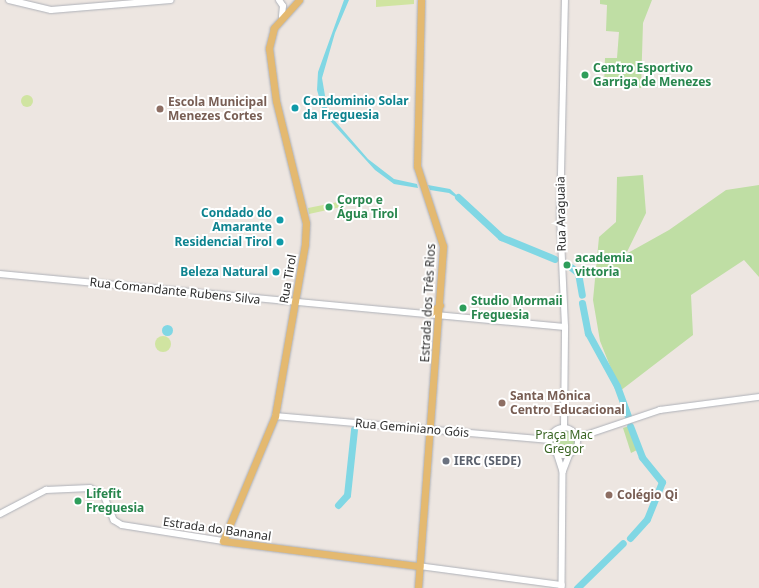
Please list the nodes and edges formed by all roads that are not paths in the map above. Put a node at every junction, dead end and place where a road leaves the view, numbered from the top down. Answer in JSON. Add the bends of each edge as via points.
{"nodes":[{"id":1,"x":9,"y":0,"type":"edge"},
{"id":2,"x":171,"y":0,"type":"edge"},
{"id":3,"x":279,"y":0,"type":"edge"},
{"id":4,"x":299,"y":0,"type":"edge"},
{"id":5,"x":421,"y":0,"type":"edge"},
{"id":6,"x":565,"y":0,"type":"edge"},
{"id":7,"x":282,"y":16,"type":"junction"},
{"id":8,"x":0,"y":274,"type":"edge"},
{"id":9,"x":295,"y":302,"type":"junction"},
{"id":10,"x":440,"y":305,"type":"junction"},
{"id":11,"x":429,"y":314,"type":"junction"},
{"id":12,"x":439,"y":316,"type":"junction"},
{"id":13,"x":565,"y":327,"type":"junction"},
{"id":14,"x":759,"y":397,"type":"edge"},
{"id":15,"x":275,"y":416,"type":"junction"},
{"id":16,"x":564,"y":428,"type":"junction"},
{"id":17,"x":430,"y":430,"type":"junction"},
{"id":18,"x":577,"y":438,"type":"junction"},
{"id":19,"x":550,"y":440,"type":"junction"},
{"id":20,"x":558,"y":456,"type":"junction"},
{"id":21,"x":569,"y":456,"type":"junction"},
{"id":22,"x":563,"y":471,"type":"junction"},
{"id":23,"x":0,"y":514,"type":"edge"},
{"id":24,"x":223,"y":536,"type":"junction"},
{"id":25,"x":239,"y":544,"type":"junction"},
{"id":26,"x":420,"y":556,"type":"junction"},
{"id":27,"x":419,"y":566,"type":"junction"},
{"id":28,"x":434,"y":568,"type":"junction"},
{"id":29,"x":562,"y":587,"type":"edge"},
{"id":30,"x":418,"y":588,"type":"edge"}],
"edges":[{"from":1,"to":2,"type":"main road","via":[[51,10]]},
{"from":3,"to":7,"type":"main road","via":[[283,6]]},
{"from":4,"to":7,"type":"main road","name":"Rua Tirol"},
{"from":5,"to":10,"type":"main road","name":"Estrada dos Três Rios","via":[[416,166],[442,239]]},
{"from":6,"to":13,"type":"street","name":"Rua Araguaia","via":[[561,87],[560,218]]},
{"from":7,"to":9,"type":"main road","name":"Rua Tirol","via":[[271,34],[269,48],[276,101],[306,227]]},
{"from":8,"to":9,"type":"street","name":"Rua Comandante Rubens Silva"},
{"from":9,"to":11,"type":"street","name":"Rua Comandante Rubens Silva"},
{"from":9,"to":15,"type":"main road","name":"Rua Tirol"},
{"from":10,"to":11,"type":"main road"},
{"from":10,"to":12,"type":"main road","name":"Estrada dos Três Rios"},
{"from":11,"to":12,"type":"street","name":"Rua Comandante Rubens Silva"},
{"from":12,"to":13,"type":"street","name":"Rua Comandante Rubens Silva"},
{"from":12,"to":17,"type":"main road","name":"Estrada dos Três Rios"},
{"from":13,"to":16,"type":"street","name":"Rua Araguaia"},
{"from":14,"to":18,"type":"street","via":[[660,410]]},
{"from":15,"to":17,"type":"street","name":"Rua Geminiano Góis"},
{"from":15,"to":24,"type":"main road","name":"Rua Tirol"},
{"from":16,"to":18,"type":"street"},
{"from":16,"to":19,"type":"street","via":[[555,431]]},
{"from":17,"to":19,"type":"street","name":"Rua Geminiano Góis"},
{"from":17,"to":26,"type":"main road","name":"Estrada dos Três Rios"},
{"from":18,"to":21,"type":"street","via":[[577,448]]},
{"from":19,"to":20,"type":"street","via":[[551,449]]},
{"from":20,"to":21,"type":"street"},
{"from":20,"to":22,"type":"street"},
{"from":21,"to":22,"type":"street"},
{"from":22,"to":29,"type":"street"},
{"from":23,"to":24,"type":"street","name":"Estrada do Bananal","via":[[46,490],[90,488],[104,495],[111,516],[122,525]]},
{"from":24,"to":25,"type":"main road","name":"Estrada do Bananal"},
{"from":24,"to":25,"type":"main road"},
{"from":25,"to":27,"type":"main road","name":"Estrada do Bananal"},
{"from":26,"to":27,"type":"main road","name":"Estrada dos Três Rios"},
{"from":26,"to":28,"type":"street"},
{"from":27,"to":28,"type":"street","name":"Estrada do Bananal"},
{"from":27,"to":30,"type":"main road","name":"Estrada dos Três Rios"},
{"from":28,"to":29,"type":"street","name":"Estrada do Bananal"}]}
